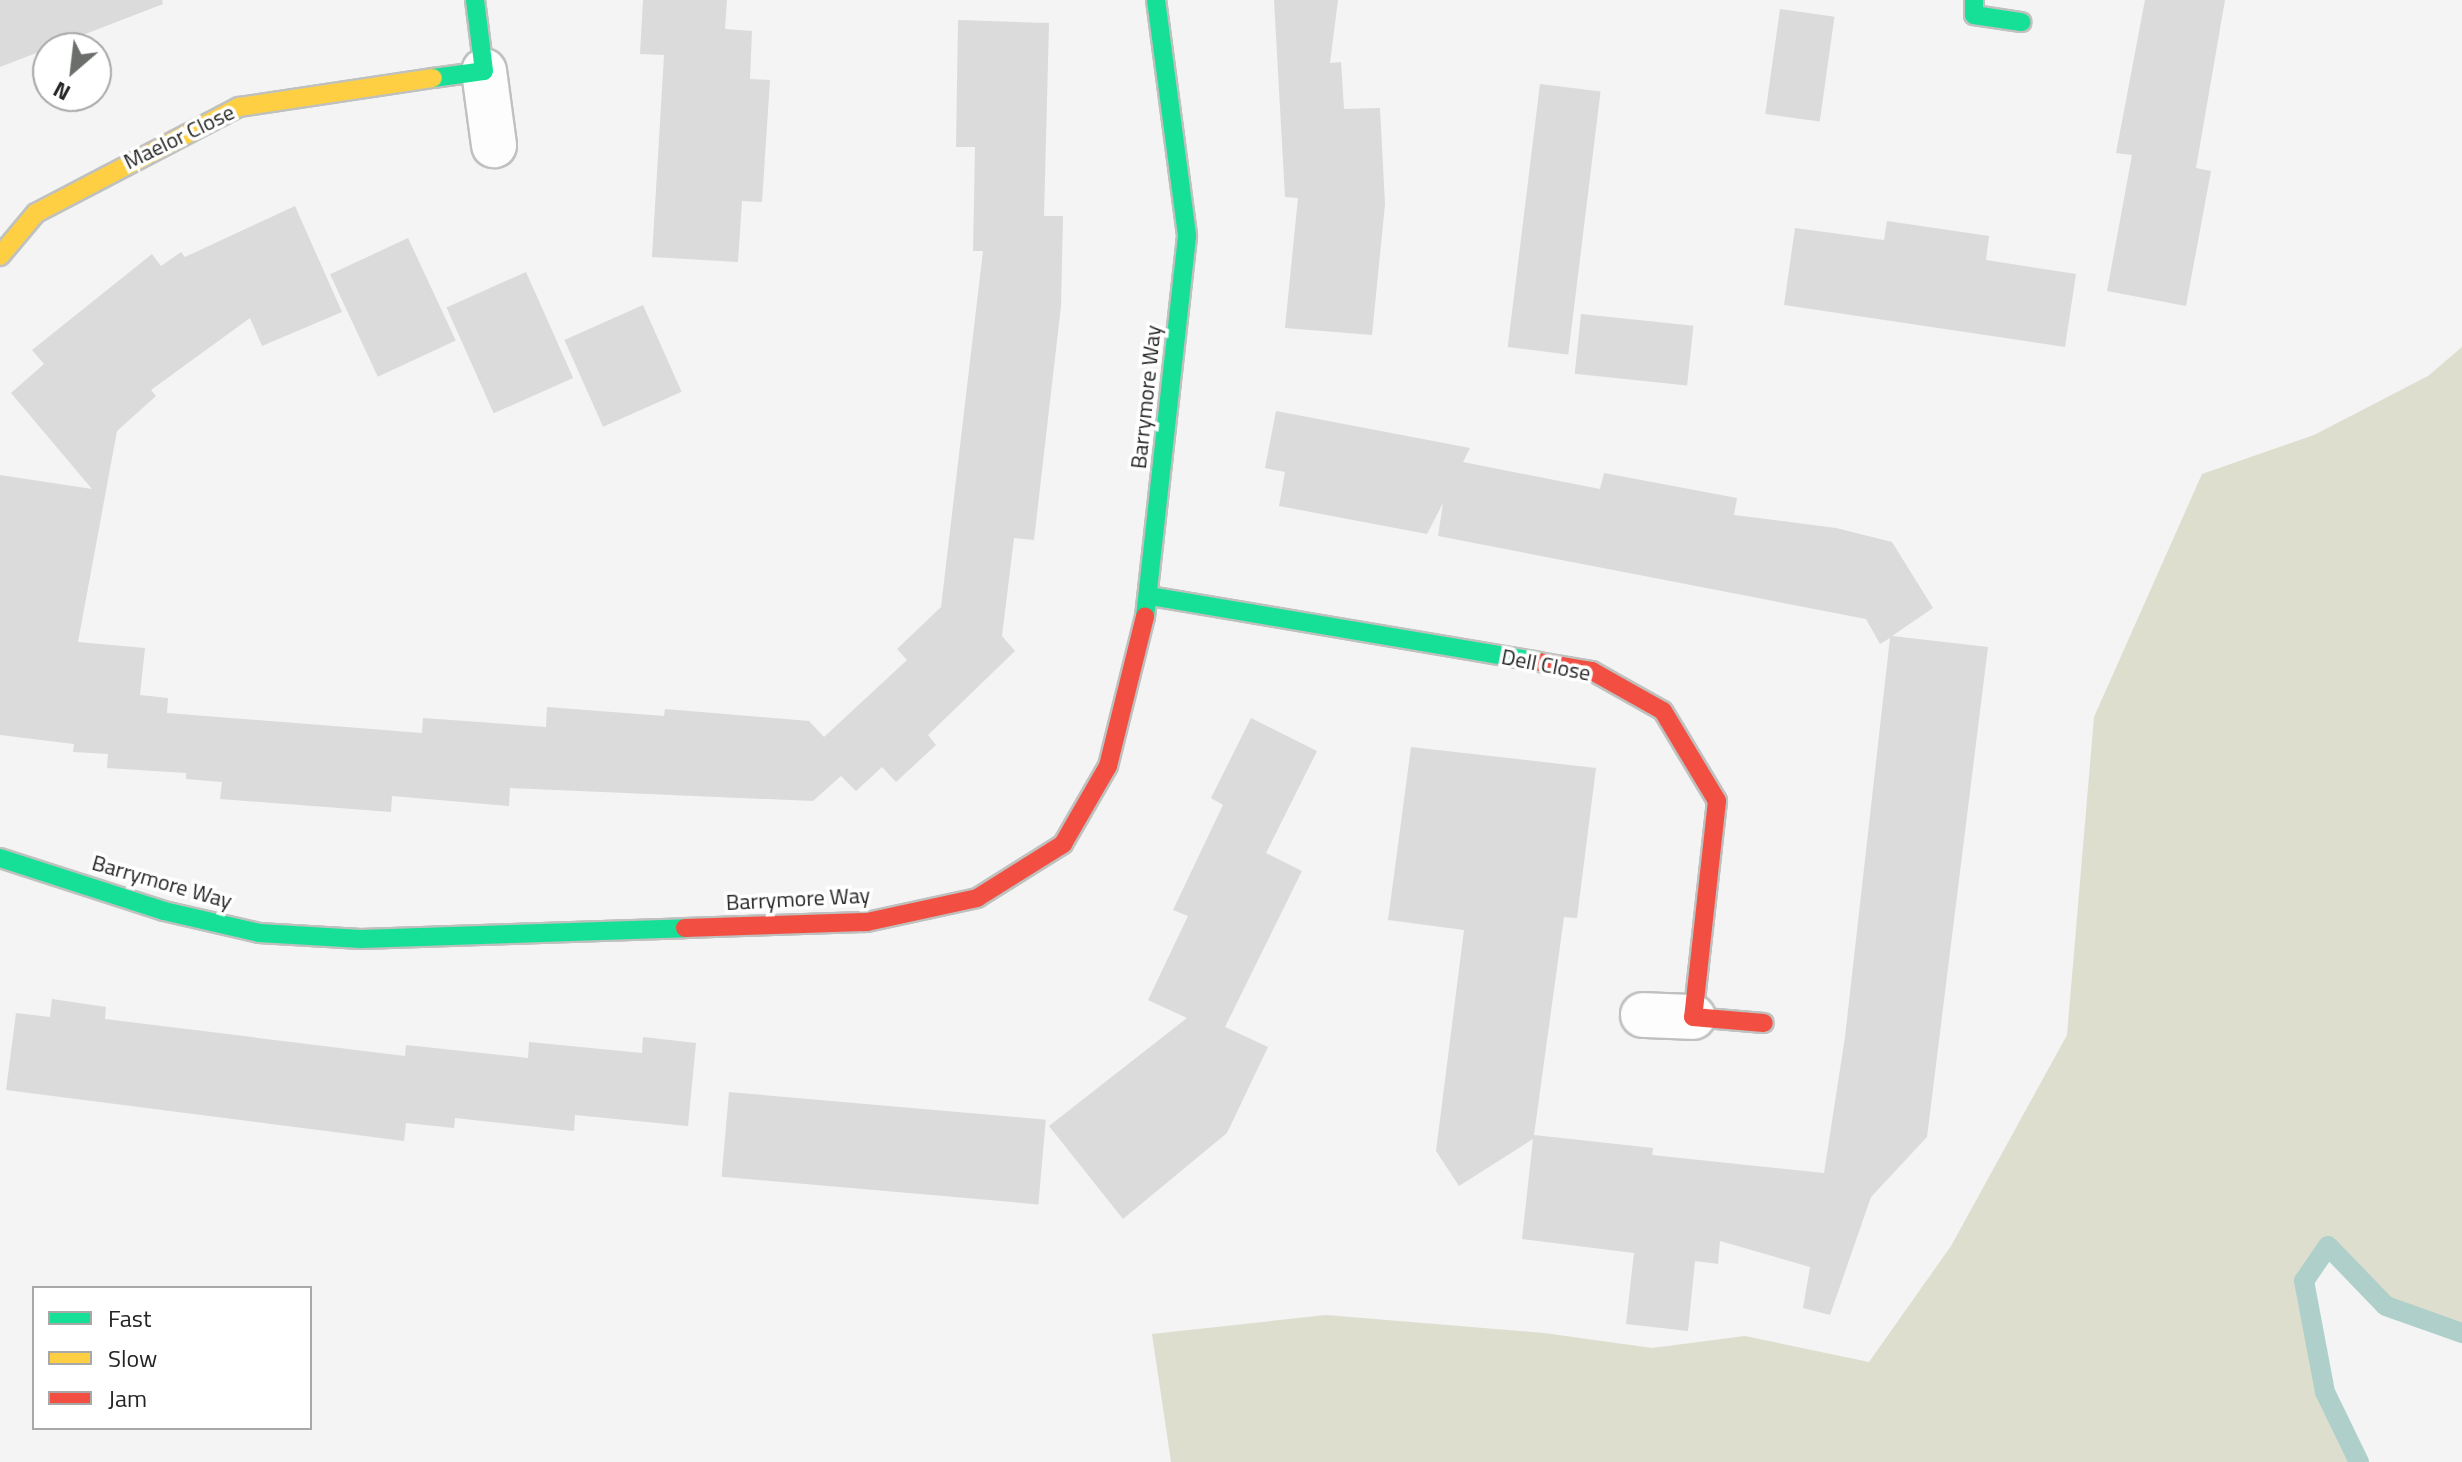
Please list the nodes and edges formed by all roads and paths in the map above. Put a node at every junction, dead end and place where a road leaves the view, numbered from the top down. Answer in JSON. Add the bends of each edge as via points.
{"nodes":[{"id":1,"x":475,"y":0,"type":"edge"},
{"id":2,"x":1156,"y":0,"type":"edge"},
{"id":3,"x":1974,"y":0,"type":"edge"},
{"id":4,"x":2021,"y":22,"type":"dead end"},
{"id":5,"x":484,"y":71,"type":"junction"},
{"id":6,"x":494,"y":145,"type":"dead end"},
{"id":7,"x":0,"y":256,"type":"edge"},
{"id":8,"x":1150,"y":596,"type":"junction"},
{"id":9,"x":0,"y":858,"type":"edge"},
{"id":10,"x":1643,"y":1015,"type":"dead end"},
{"id":11,"x":1693,"y":1017,"type":"junction"},
{"id":12,"x":1764,"y":1023,"type":"dead end"}],
"edges":[{"from":1,"to":5,"type":"street"},
{"from":2,"to":8,"type":"street","name":"Barrymore Way","via":[[1187,235]]},
{"from":3,"to":4,"type":"street","via":[[1974,15]]},
{"from":5,"to":6,"type":"street"},
{"from":5,"to":7,"type":"street","name":"Maelor Close","via":[[239,107],[36,213]]},
{"from":8,"to":9,"type":"street","name":"Barrymore Way","via":[[1108,766],[1063,844],[977,898],[867,922],[361,939],[259,933],[164,911]]},
{"from":8,"to":11,"type":"street","name":"Dell Close","via":[[1592,671],[1663,711],[1717,801]]},
{"from":10,"to":11,"type":"street"},
{"from":11,"to":12,"type":"street"}]}
